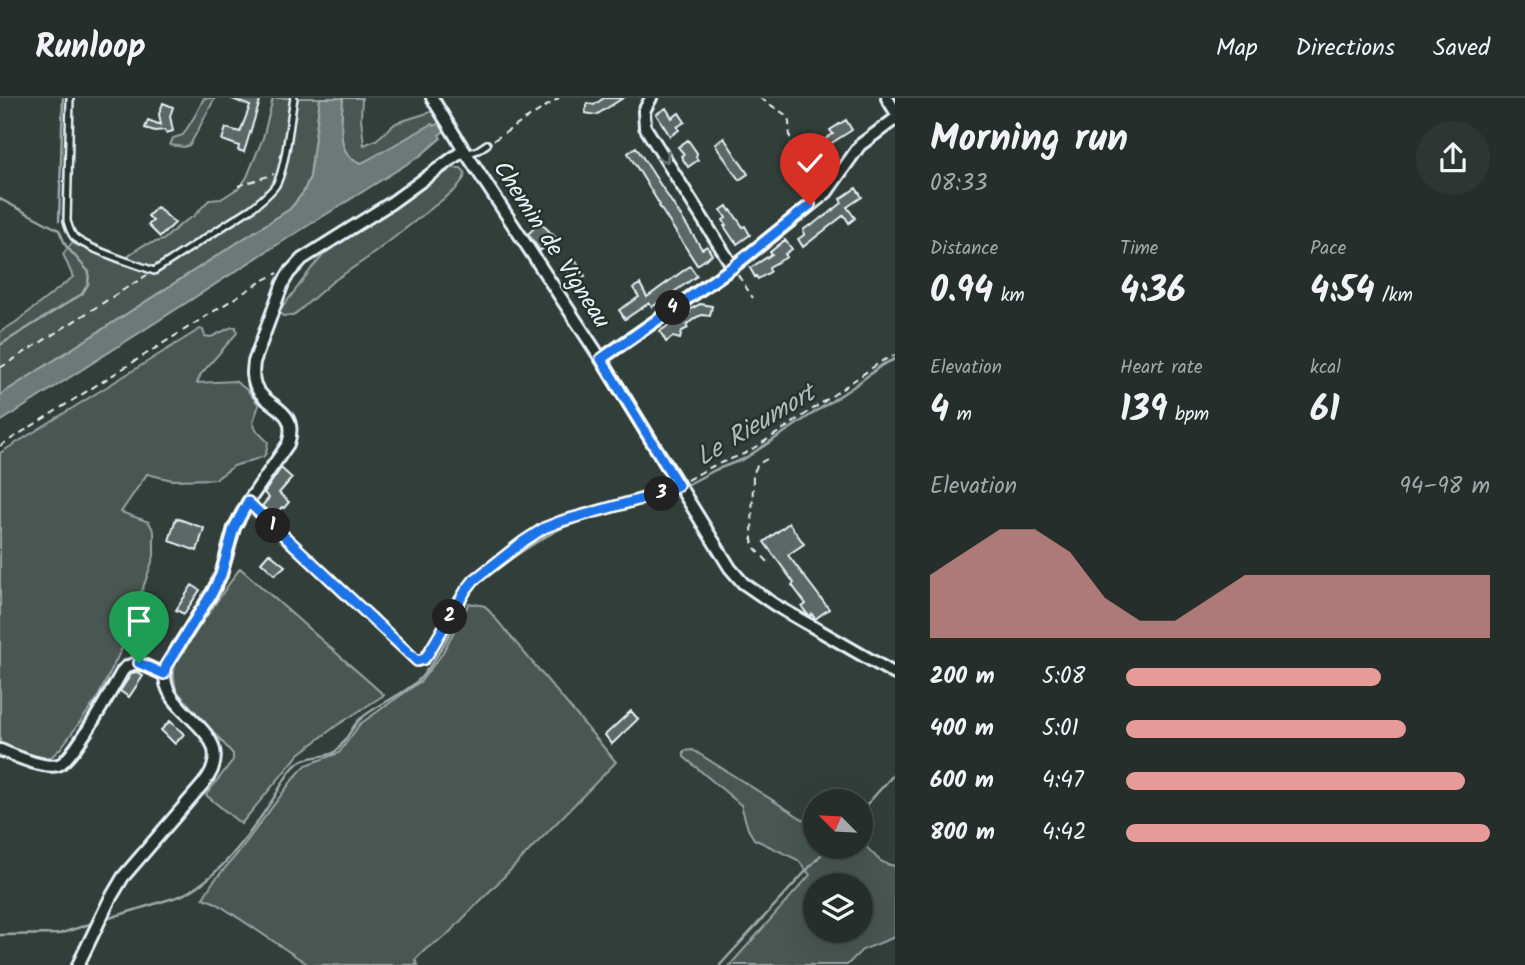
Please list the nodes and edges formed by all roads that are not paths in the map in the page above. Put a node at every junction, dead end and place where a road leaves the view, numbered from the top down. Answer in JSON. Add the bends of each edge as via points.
{"nodes":[{"id":1,"x":70,"y":98,"type":"edge"},
{"id":2,"x":294,"y":98,"type":"edge"},
{"id":3,"x":432,"y":98,"type":"edge"},
{"id":4,"x":651,"y":98,"type":"edge"},
{"id":5,"x":887,"y":98,"type":"edge"},
{"id":6,"x":895,"y":111,"type":"edge"},
{"id":7,"x":895,"y":119,"type":"edge"},
{"id":8,"x":487,"y":144,"type":"road end"},
{"id":9,"x":465,"y":152,"type":"junction"},
{"id":10,"x":733,"y":267,"type":"junction"},
{"id":11,"x":601,"y":359,"type":"junction"},
{"id":12,"x":164,"y":674,"type":"junction"},
{"id":13,"x":895,"y":674,"type":"edge"},
{"id":14,"x":0,"y":750,"type":"edge"},
{"id":15,"x":79,"y":965,"type":"edge"}],
"edges":[{"from":1,"to":2,"type":"lane","via":[[67,221],[71,232],[92,247],[154,271],[252,208],[276,185]]},
{"from":3,"to":9,"type":"street","name":"Chemin de Vigneau"},
{"from":4,"to":10,"type":"street","one_way":true,"via":[[644,111],[645,127]]},
{"from":5,"to":6,"type":"street"},
{"from":7,"to":10,"type":"street","via":[[860,145],[827,192]]},
{"from":8,"to":9,"type":"lane"},
{"from":9,"to":11,"type":"street","name":"Chemin de Vigneau"},
{"from":9,"to":12,"type":"street","via":[[302,259],[283,283],[253,375],[259,391],[287,416],[291,424],[288,444],[248,502],[234,528],[221,575]]},
{"from":10,"to":11,"type":"street"},
{"from":11,"to":13,"type":"street","name":"Chemin de Vigneau","via":[[743,583]]},
{"from":12,"to":14,"type":"street","via":[[139,663],[123,670],[76,747],[59,765]]},
{"from":12,"to":15,"type":"street","via":[[176,702],[215,747],[215,765],[123,877]]}]}
